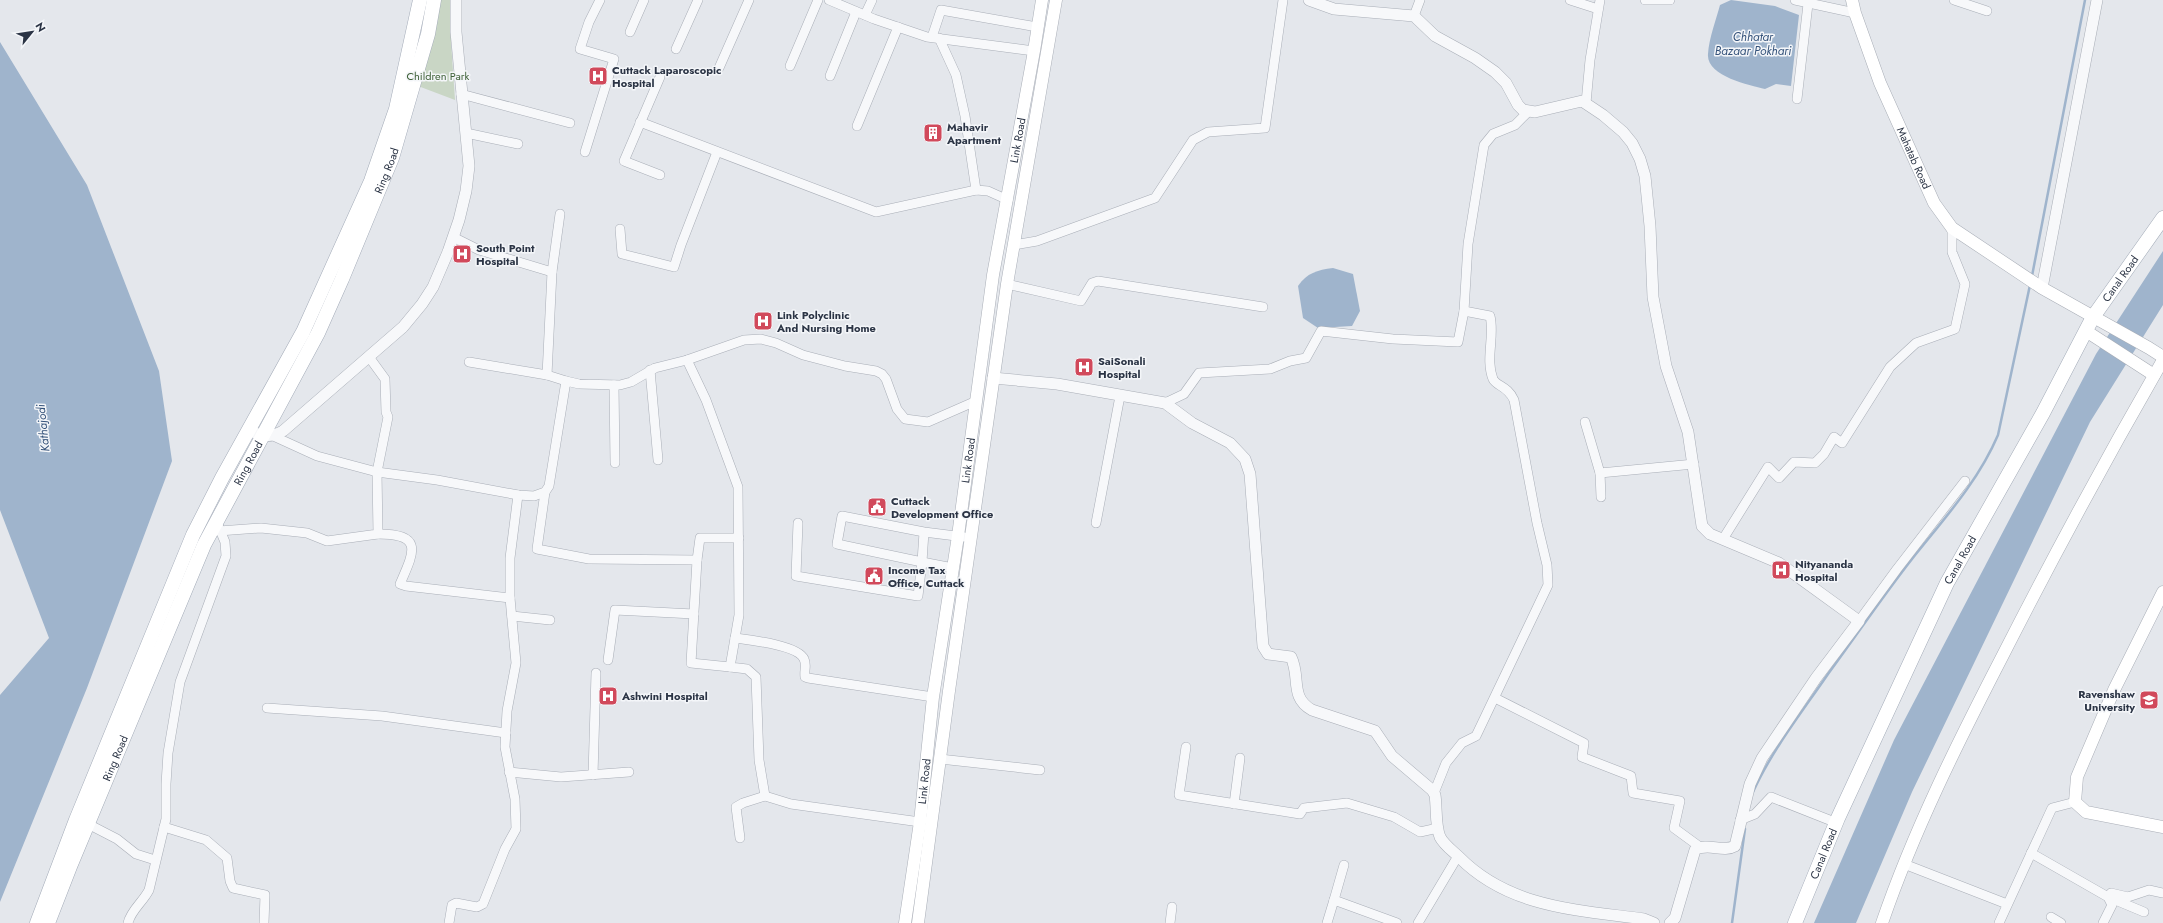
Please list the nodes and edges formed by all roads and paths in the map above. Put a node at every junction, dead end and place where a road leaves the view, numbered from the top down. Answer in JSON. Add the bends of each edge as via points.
{"nodes":[{"id":1,"x":420,"y":0,"type":"edge"},
{"id":2,"x":434,"y":0,"type":"edge"},
{"id":3,"x":456,"y":0,"type":"edge"},
{"id":4,"x":600,"y":0,"type":"edge"},
{"id":5,"x":644,"y":0,"type":"edge"},
{"id":6,"x":698,"y":0,"type":"edge"},
{"id":7,"x":749,"y":0,"type":"edge"},
{"id":8,"x":818,"y":0,"type":"edge"},
{"id":9,"x":829,"y":0,"type":"edge"},
{"id":10,"x":872,"y":0,"type":"edge"},
{"id":11,"x":1042,"y":0,"type":"edge"},
{"id":12,"x":1056,"y":0,"type":"edge"},
{"id":13,"x":1283,"y":0,"type":"edge"},
{"id":14,"x":1309,"y":0,"type":"edge"},
{"id":15,"x":1420,"y":0,"type":"edge"},
{"id":16,"x":1570,"y":0,"type":"edge"},
{"id":17,"x":1645,"y":0,"type":"edge"},
{"id":18,"x":1670,"y":0,"type":"edge"},
{"id":19,"x":1795,"y":0,"type":"edge"},
{"id":20,"x":1852,"y":0,"type":"edge"},
{"id":21,"x":1954,"y":0,"type":"edge"},
{"id":22,"x":2098,"y":0,"type":"edge"},
{"id":23,"x":1599,"y":4,"type":"edge"},
{"id":24,"x":1808,"y":4,"type":"junction"},
{"id":25,"x":1987,"y":11,"type":"dead end"},
{"id":26,"x":861,"y":13,"type":"junction"},
{"id":27,"x":1855,"y":13,"type":"junction"},
{"id":28,"x":1414,"y":16,"type":"junction"},
{"id":29,"x":898,"y":27,"type":"junction"},
{"id":30,"x":1037,"y":27,"type":"junction"},
{"id":31,"x":630,"y":32,"type":"dead end"},
{"id":32,"x":936,"y":38,"type":"junction"},
{"id":33,"x":676,"y":49,"type":"dead end"},
{"id":34,"x":1034,"y":51,"type":"junction"},
{"id":35,"x":790,"y":66,"type":"dead end"},
{"id":36,"x":719,"y":68,"type":"dead end"},
{"id":37,"x":830,"y":76,"type":"dead end"},
{"id":38,"x":660,"y":77,"type":"dead end"},
{"id":39,"x":461,"y":94,"type":"junction"},
{"id":40,"x":1797,"y":99,"type":"dead end"},
{"id":41,"x":1586,"y":103,"type":"junction"},
{"id":42,"x":1529,"y":111,"type":"junction"},
{"id":43,"x":640,"y":122,"type":"junction"},
{"id":44,"x":570,"y":123,"type":"dead end"},
{"id":45,"x":857,"y":126,"type":"dead end"},
{"id":46,"x":466,"y":133,"type":"junction"},
{"id":47,"x":518,"y":144,"type":"dead end"},
{"id":48,"x":585,"y":152,"type":"dead end"},
{"id":49,"x":718,"y":152,"type":"junction"},
{"id":50,"x":660,"y":175,"type":"dead end"},
{"id":51,"x":976,"y":190,"type":"junction"},
{"id":52,"x":1007,"y":206,"type":"junction"},
{"id":53,"x":560,"y":214,"type":"dead end"},
{"id":54,"x":1019,"y":214,"type":"junction"},
{"id":55,"x":2163,"y":218,"type":"edge"},
{"id":56,"x":1952,"y":228,"type":"junction"},
{"id":57,"x":620,"y":229,"type":"dead end"},
{"id":58,"x":453,"y":237,"type":"junction"},
{"id":59,"x":1014,"y":245,"type":"junction"},
{"id":60,"x":552,"y":272,"type":"junction"},
{"id":61,"x":1007,"y":284,"type":"junction"},
{"id":62,"x":2040,"y":287,"type":"junction"},
{"id":63,"x":1263,"y":307,"type":"dead end"},
{"id":64,"x":1464,"y":311,"type":"junction"},
{"id":65,"x":2096,"y":319,"type":"junction"},
{"id":66,"x":2086,"y":331,"type":"junction"},
{"id":67,"x":369,"y":357,"type":"junction"},
{"id":68,"x":2163,"y":358,"type":"edge"},
{"id":69,"x":687,"y":360,"type":"junction"},
{"id":70,"x":469,"y":362,"type":"dead end"},
{"id":71,"x":650,"y":370,"type":"junction"},
{"id":72,"x":547,"y":375,"type":"junction"},
{"id":73,"x":2154,"y":375,"type":"junction"},
{"id":74,"x":993,"y":378,"type":"junction"},
{"id":75,"x":566,"y":381,"type":"junction"},
{"id":76,"x":614,"y":385,"type":"junction"},
{"id":77,"x":1120,"y":396,"type":"junction"},
{"id":78,"x":976,"y":401,"type":"junction"},
{"id":79,"x":1165,"y":403,"type":"junction"},
{"id":80,"x":1585,"y":422,"type":"dead end"},
{"id":81,"x":261,"y":434,"type":"junction"},
{"id":82,"x":658,"y":460,"type":"dead end"},
{"id":83,"x":615,"y":464,"type":"dead end"},
{"id":84,"x":1694,"y":464,"type":"junction"},
{"id":85,"x":377,"y":472,"type":"junction"},
{"id":86,"x":1600,"y":473,"type":"junction"},
{"id":87,"x":1965,"y":481,"type":"dead end"},
{"id":88,"x":545,"y":492,"type":"junction"},
{"id":89,"x":518,"y":495,"type":"junction"},
{"id":90,"x":1601,"y":497,"type":"dead end"},
{"id":91,"x":1096,"y":523,"type":"dead end"},
{"id":92,"x":798,"y":524,"type":"dead end"},
{"id":93,"x":218,"y":526,"type":"junction"},
{"id":94,"x":924,"y":532,"type":"junction"},
{"id":95,"x":378,"y":534,"type":"junction"},
{"id":96,"x":958,"y":536,"type":"junction"},
{"id":97,"x":739,"y":538,"type":"junction"},
{"id":98,"x":972,"y":538,"type":"junction"},
{"id":99,"x":1723,"y":539,"type":"junction"},
{"id":100,"x":697,"y":560,"type":"junction"},
{"id":101,"x":922,"y":562,"type":"junction"},
{"id":102,"x":953,"y":568,"type":"junction"},
{"id":103,"x":2163,"y":592,"type":"edge"},
{"id":104,"x":510,"y":598,"type":"junction"},
{"id":105,"x":694,"y":614,"type":"junction"},
{"id":106,"x":512,"y":616,"type":"junction"},
{"id":107,"x":550,"y":620,"type":"dead end"},
{"id":108,"x":1859,"y":622,"type":"junction"},
{"id":109,"x":735,"y":638,"type":"junction"},
{"id":110,"x":608,"y":660,"type":"dead end"},
{"id":111,"x":730,"y":667,"type":"junction"},
{"id":112,"x":596,"y":672,"type":"dead end"},
{"id":113,"x":933,"y":697,"type":"junction"},
{"id":114,"x":1495,"y":698,"type":"junction"},
{"id":115,"x":267,"y":708,"type":"dead end"},
{"id":116,"x":506,"y":734,"type":"junction"},
{"id":117,"x":1186,"y":747,"type":"dead end"},
{"id":118,"x":1240,"y":758,"type":"dead end"},
{"id":119,"x":940,"y":759,"type":"junction"},
{"id":120,"x":1040,"y":770,"type":"dead end"},
{"id":121,"x":509,"y":772,"type":"junction"},
{"id":122,"x":629,"y":772,"type":"dead end"},
{"id":123,"x":593,"y":775,"type":"junction"},
{"id":124,"x":1434,"y":793,"type":"junction"},
{"id":125,"x":766,"y":796,"type":"junction"},
{"id":126,"x":2075,"y":802,"type":"junction"},
{"id":127,"x":1234,"y":804,"type":"junction"},
{"id":128,"x":1740,"y":820,"type":"junction"},
{"id":129,"x":920,"y":822,"type":"junction"},
{"id":130,"x":1837,"y":823,"type":"junction"},
{"id":131,"x":88,"y":824,"type":"junction"},
{"id":132,"x":164,"y":827,"type":"junction"},
{"id":133,"x":2163,"y":827,"type":"edge"},
{"id":134,"x":1438,"y":828,"type":"junction"},
{"id":135,"x":740,"y":838,"type":"dead end"},
{"id":136,"x":1700,"y":847,"type":"junction"},
{"id":137,"x":2031,"y":853,"type":"junction"},
{"id":138,"x":1458,"y":856,"type":"junction"},
{"id":139,"x":155,"y":860,"type":"junction"},
{"id":140,"x":1904,"y":864,"type":"junction"},
{"id":141,"x":1344,"y":865,"type":"dead end"},
{"id":142,"x":2163,"y":893,"type":"edge"},
{"id":143,"x":2108,"y":897,"type":"junction"},
{"id":144,"x":1334,"y":900,"type":"junction"},
{"id":145,"x":2007,"y":904,"type":"junction"},
{"id":146,"x":1172,"y":907,"type":"dead end"},
{"id":147,"x":2144,"y":912,"type":"dead end"},
{"id":148,"x":2051,"y":917,"type":"dead end"},
{"id":149,"x":37,"y":923,"type":"edge"},
{"id":150,"x":48,"y":923,"type":"edge"},
{"id":151,"x":128,"y":923,"type":"edge"},
{"id":152,"x":264,"y":923,"type":"edge"},
{"id":153,"x":449,"y":923,"type":"edge"},
{"id":154,"x":905,"y":923,"type":"edge"},
{"id":155,"x":918,"y":923,"type":"edge"},
{"id":156,"x":1170,"y":923,"type":"edge"},
{"id":157,"x":1327,"y":923,"type":"edge"},
{"id":158,"x":1397,"y":923,"type":"edge"},
{"id":159,"x":1418,"y":923,"type":"edge"},
{"id":160,"x":1654,"y":923,"type":"edge"},
{"id":161,"x":1670,"y":923,"type":"edge"},
{"id":162,"x":1796,"y":923,"type":"edge"},
{"id":163,"x":1882,"y":923,"type":"edge"},
{"id":164,"x":1999,"y":923,"type":"edge"},
{"id":165,"x":2061,"y":923,"type":"edge"},
{"id":166,"x":2103,"y":923,"type":"edge"}],
"edges":[{"from":1,"to":81,"type":"main road","name":"Ring Road","via":[[396,109],[371,181],[302,332]]},
{"from":2,"to":81,"type":"main road","name":"Ring Road","via":[[428,34],[392,158],[318,333]]},
{"from":3,"to":39,"type":"street"},
{"from":4,"to":48,"type":"street","via":[[580,49],[614,59]]},
{"from":5,"to":31,"type":"street"},
{"from":6,"to":33,"type":"street"},
{"from":7,"to":36,"type":"street"},
{"from":8,"to":35,"type":"street"},
{"from":9,"to":26,"type":"street"},
{"from":10,"to":26,"type":"street"},
{"from":11,"to":30,"type":"main road","name":"Link Road"},
{"from":12,"to":54,"type":"main road","name":"Link Road"},
{"from":13,"to":59,"type":"street","via":[[1265,128],[1208,132],[1193,140],[1155,198],[1037,241]]},
{"from":14,"to":28,"type":"street","via":[[1334,9]]},
{"from":15,"to":28,"type":"street"},
{"from":16,"to":23,"type":"street"},
{"from":17,"to":18,"type":"street"},
{"from":19,"to":24,"type":"street"},
{"from":20,"to":27,"type":"main road","name":"Mahatab Road"},
{"from":21,"to":25,"type":"street"},
{"from":22,"to":62,"type":"street"},
{"from":23,"to":41,"type":"street"},
{"from":24,"to":27,"type":"street"},
{"from":24,"to":40,"type":"street"},
{"from":26,"to":29,"type":"street"},
{"from":26,"to":37,"type":"street"},
{"from":27,"to":56,"type":"main road","name":"Mahatab Road","via":[[1880,83],[1934,203]]},
{"from":28,"to":42,"type":"street","via":[[1435,36],[1495,72],[1506,83],[1518,105]]},
{"from":29,"to":32,"type":"street"},
{"from":29,"to":45,"type":"street"},
{"from":30,"to":32,"type":"street","via":[[941,10]]},
{"from":30,"to":34,"type":"main road","name":"Link Road"},
{"from":32,"to":34,"type":"street"},
{"from":32,"to":51,"type":"street","via":[[956,75]]},
{"from":34,"to":52,"type":"main road","name":"Link Road"},
{"from":38,"to":43,"type":"street"},
{"from":39,"to":44,"type":"street"},
{"from":39,"to":46,"type":"street"},
{"from":41,"to":42,"type":"street","via":[[1582,101],[1551,110]]},
{"from":41,"to":84,"type":"street","via":[[1623,132],[1640,159],[1645,176],[1650,226],[1653,297],[1666,366],[1688,432]]},
{"from":42,"to":64,"type":"street","via":[[1515,125],[1492,134],[1484,145],[1468,244]]},
{"from":43,"to":49,"type":"street"},
{"from":43,"to":50,"type":"street","via":[[624,161]]},
{"from":46,"to":47,"type":"street"},
{"from":46,"to":58,"type":"street","via":[[469,166],[466,191]]},
{"from":49,"to":51,"type":"street","via":[[876,212]]},
{"from":49,"to":57,"type":"street","via":[[674,267],[622,254]]},
{"from":51,"to":52,"type":"street","via":[[988,191]]},
{"from":52,"to":54,"type":"main road"},
{"from":52,"to":78,"type":"main road","name":"Link Road","via":[[993,275]]},
{"from":53,"to":60,"type":"street"},
{"from":54,"to":59,"type":"main road","name":"Link Road"},
{"from":55,"to":65,"type":"main road","name":"Canal Road"},
{"from":56,"to":62,"type":"main road","name":"Mahatab Road"},
{"from":56,"to":99,"type":"street","via":[[1952,252],[1965,284],[1955,329],[1916,343],[1890,367],[1842,443],[1834,437],[1815,463],[1794,462],[1778,478],[1768,467]]},
{"from":58,"to":60,"type":"street","via":[[479,250]]},
{"from":58,"to":67,"type":"street","via":[[433,287],[422,304],[403,327]]},
{"from":59,"to":61,"type":"main road","name":"Link Road"},
{"from":60,"to":72,"type":"street"},
{"from":61,"to":63,"type":"street","via":[[1081,301],[1092,283],[1098,281]]},
{"from":61,"to":74,"type":"main road","name":"Link Road"},
{"from":62,"to":65,"type":"main road","name":"Mahatab Road"},
{"from":64,"to":79,"type":"street","via":[[1458,342],[1393,339],[1321,331],[1306,358],[1270,369],[1199,373],[1184,394]]},
{"from":64,"to":114,"type":"street","via":[[1490,316],[1492,379],[1508,389],[1514,400],[1549,575],[1548,585]]},
{"from":65,"to":66,"type":"main road","name":"Canal Road"},
{"from":65,"to":68,"type":"main road","name":"Mahatab Road"},
{"from":66,"to":73,"type":"main road"},
{"from":66,"to":130,"type":"main road","name":"Canal Road","via":[[1947,583]]},
{"from":67,"to":81,"type":"street","via":[[283,430]]},
{"from":67,"to":85,"type":"street","via":[[385,379],[388,418]]},
{"from":68,"to":73,"type":"main road"},
{"from":69,"to":71,"type":"street"},
{"from":69,"to":78,"type":"street","via":[[744,340],[761,339],[803,356],[882,374],[897,409],[905,419],[928,422]]},
{"from":69,"to":97,"type":"street","via":[[706,400],[738,487]]},
{"from":70,"to":72,"type":"street"},
{"from":71,"to":76,"type":"street","via":[[631,382]]},
{"from":71,"to":82,"type":"street"},
{"from":72,"to":75,"type":"street"},
{"from":73,"to":140,"type":"main road","via":[[2079,509],[1955,749]]},
{"from":74,"to":77,"type":"street","via":[[1057,384]]},
{"from":74,"to":98,"type":"main road","name":"Link Road"},
{"from":75,"to":76,"type":"street"},
{"from":75,"to":88,"type":"street","via":[[551,480]]},
{"from":76,"to":83,"type":"street"},
{"from":77,"to":79,"type":"street"},
{"from":77,"to":91,"type":"street"},
{"from":78,"to":96,"type":"main road","name":"Link Road"},
{"from":79,"to":124,"type":"street","via":[[1192,423],[1230,443],[1248,465],[1265,650],[1268,654],[1291,657],[1298,693],[1304,705],[1375,731],[1392,756]]},
{"from":80,"to":86,"type":"street"},
{"from":81,"to":85,"type":"street","via":[[317,456]]},
{"from":81,"to":93,"type":"main road","name":"Ring Road"},
{"from":81,"to":149,"type":"main road","name":"Ring Road","via":[[222,478],[194,535],[76,820]]},
{"from":84,"to":86,"type":"street"},
{"from":84,"to":99,"type":"street","via":[[1702,526],[1706,531]]},
{"from":85,"to":89,"type":"street"},
{"from":85,"to":95,"type":"street"},
{"from":86,"to":90,"type":"street"},
{"from":87,"to":108,"type":"street"},
{"from":88,"to":89,"type":"street","via":[[534,496]]},
{"from":88,"to":100,"type":"street","via":[[537,549],[589,559]]},
{"from":89,"to":104,"type":"street","via":[[510,558]]},
{"from":92,"to":101,"type":"street","via":[[796,576],[918,596]]},
{"from":93,"to":95,"type":"street","via":[[307,533],[327,540]]},
{"from":93,"to":131,"type":"main road","name":"Ring Road","via":[[175,611]]},
{"from":93,"to":132,"type":"street","via":[[225,542],[226,556],[180,682],[168,753]]},
{"from":94,"to":96,"type":"street"},
{"from":94,"to":101,"type":"street"},
{"from":94,"to":101,"type":"street","via":[[842,516],[837,544]]},
{"from":95,"to":104,"type":"street","via":[[401,535],[410,541],[413,552],[400,584]]},
{"from":96,"to":98,"type":"street"},
{"from":96,"to":102,"type":"main road","name":"Link Road"},
{"from":97,"to":100,"type":"street","via":[[700,538]]},
{"from":97,"to":109,"type":"street","via":[[739,615]]},
{"from":98,"to":119,"type":"main road","name":"Link Road"},
{"from":99,"to":108,"type":"street","via":[[1779,563]]},
{"from":100,"to":105,"type":"street"},
{"from":101,"to":102,"type":"street"},
{"from":102,"to":113,"type":"main road","name":"Link Road"},
{"from":103,"to":126,"type":"main road","via":[[2114,690],[2077,777]]},
{"from":104,"to":106,"type":"street"},
{"from":105,"to":110,"type":"street","via":[[615,610]]},
{"from":105,"to":111,"type":"street","via":[[691,663]]},
{"from":106,"to":107,"type":"street"},
{"from":106,"to":116,"type":"street","via":[[516,663],[507,711]]},
{"from":108,"to":128,"type":"street","via":[[1769,746],[1750,784]]},
{"from":109,"to":111,"type":"street"},
{"from":109,"to":113,"type":"street","via":[[799,652],[804,657],[805,677],[808,678]]},
{"from":111,"to":125,"type":"street","via":[[747,669],[756,677],[759,760]]},
{"from":112,"to":123,"type":"street"},
{"from":113,"to":129,"type":"main road","name":"Link Road"},
{"from":114,"to":124,"type":"street","via":[[1476,736],[1462,743],[1446,763]]},
{"from":114,"to":136,"type":"street","via":[[1584,743],[1582,757],[1631,776],[1633,793],[1680,801],[1674,828]]},
{"from":115,"to":116,"type":"street","via":[[382,716]]},
{"from":116,"to":121,"type":"street","via":[[505,747]]},
{"from":117,"to":127,"type":"street","via":[[1179,795]]},
{"from":118,"to":127,"type":"street"},
{"from":119,"to":120,"type":"street"},
{"from":119,"to":155,"type":"main road","name":"Link Road"},
{"from":121,"to":123,"type":"street","via":[[561,778]]},
{"from":121,"to":153,"type":"street","via":[[515,799],[516,830],[505,849],[483,904],[477,907],[456,903],[452,905]]},
{"from":122,"to":123,"type":"street"},
{"from":124,"to":134,"type":"street"},
{"from":125,"to":129,"type":"street","via":[[791,804]]},
{"from":125,"to":135,"type":"street","via":[[743,802],[736,807]]},
{"from":126,"to":133,"type":"main road","via":[[2086,812]]},
{"from":126,"to":137,"type":"street","via":[[2052,808]]},
{"from":127,"to":134,"type":"street","via":[[1300,814],[1304,808],[1347,802],[1394,818],[1420,832]]},
{"from":128,"to":130,"type":"street","via":[[1750,817],[1767,799],[1774,797]]},
{"from":128,"to":136,"type":"street","via":[[1735,846]]},
{"from":129,"to":154,"type":"main road","name":"Link Road"},
{"from":130,"to":162,"type":"main road","name":"Canal Road"},
{"from":131,"to":139,"type":"street","via":[[116,839],[136,854]]},
{"from":131,"to":150,"type":"main road","name":"Ring Road"},
{"from":132,"to":139,"type":"street"},
{"from":132,"to":152,"type":"street","via":[[206,840],[227,858],[233,888],[265,895]]},
{"from":134,"to":138,"type":"street","via":[[1441,839]]},
{"from":136,"to":161,"type":"street","via":[[1695,850],[1675,918]]},
{"from":137,"to":143,"type":"street"},
{"from":137,"to":145,"type":"street"},
{"from":138,"to":159,"type":"street"},
{"from":138,"to":160,"type":"street","via":[[1490,883],[1544,904],[1644,919]]},
{"from":139,"to":151,"type":"street","via":[[146,897],[133,911]]},
{"from":140,"to":145,"type":"street"},
{"from":140,"to":163,"type":"main road"},
{"from":141,"to":144,"type":"street"},
{"from":142,"to":143,"type":"street","via":[[2148,890],[2128,897],[2111,893]]},
{"from":143,"to":147,"type":"street"},
{"from":143,"to":166,"type":"street","via":[[2112,905]]},
{"from":144,"to":157,"type":"street"},
{"from":144,"to":158,"type":"street"},
{"from":145,"to":164,"type":"street"},
{"from":146,"to":156,"type":"street"},
{"from":148,"to":165,"type":"street"}]}
